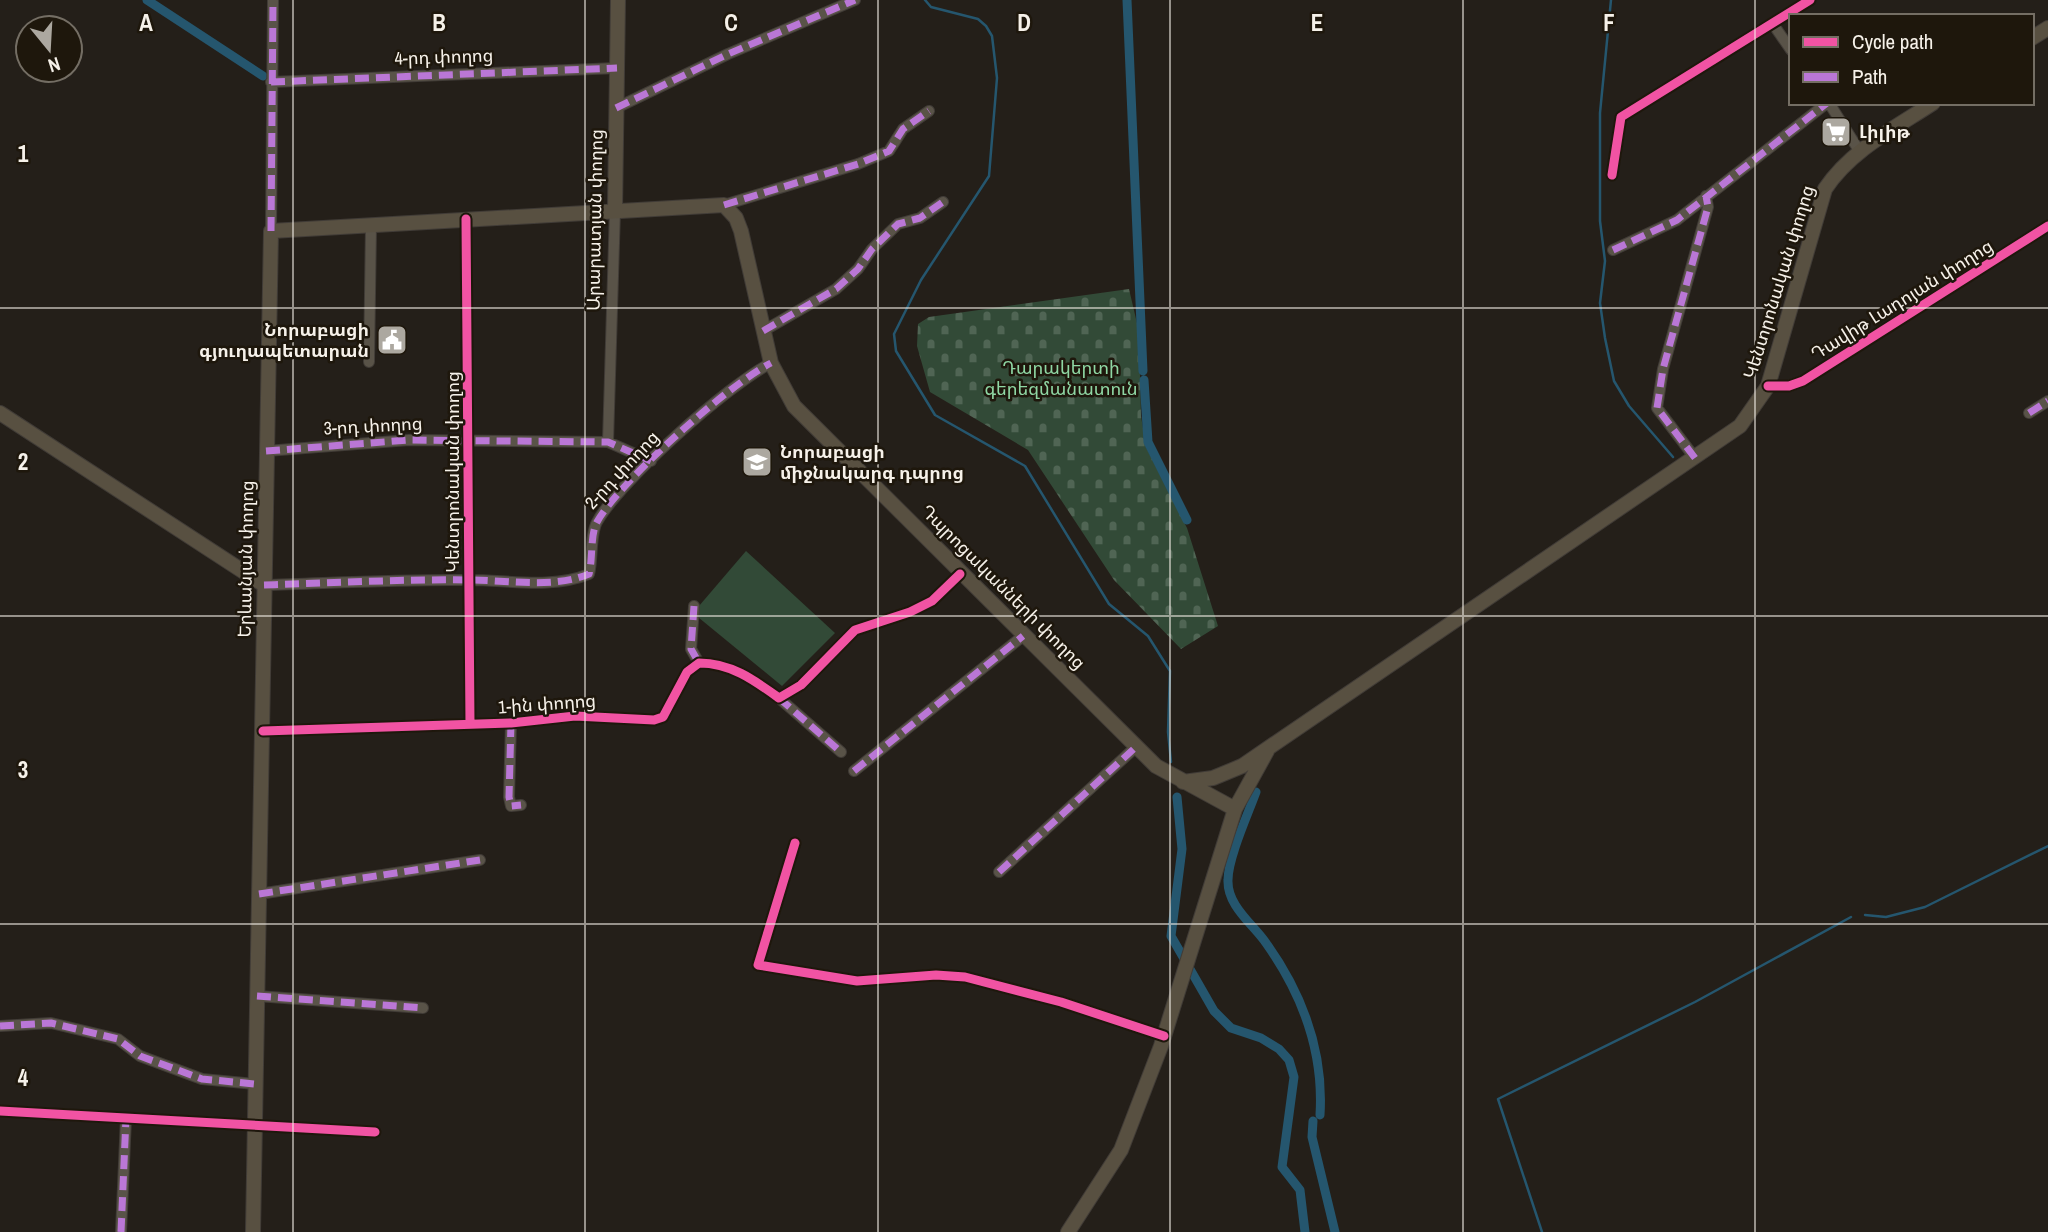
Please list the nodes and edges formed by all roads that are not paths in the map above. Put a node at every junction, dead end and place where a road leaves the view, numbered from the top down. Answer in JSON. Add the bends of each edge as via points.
{"nodes":[{"id":1,"x":273,"y":0,"type":"edge"},
{"id":2,"x":618,"y":0,"type":"edge"},
{"id":3,"x":855,"y":0,"type":"edge"},
{"id":4,"x":1810,"y":0,"type":"edge"},
{"id":5,"x":1773,"y":24,"type":"junction"},
{"id":6,"x":1789,"y":47,"type":"edge"},
{"id":7,"x":617,"y":68,"type":"junction"},
{"id":8,"x":271,"y":82,"type":"junction"},
{"id":9,"x":1825,"y":105,"type":"edge"},
{"id":10,"x":1829,"y":105,"type":"edge"},
{"id":11,"x":1930,"y":105,"type":"edge"},
{"id":12,"x":617,"y":108,"type":"junction"},
{"id":13,"x":929,"y":111,"type":"dead end"},
{"id":14,"x":1860,"y":152,"type":"junction"},
{"id":15,"x":1612,"y":175,"type":"dead end"},
{"id":16,"x":1706,"y":197,"type":"junction"},
{"id":17,"x":943,"y":202,"type":"dead end"},
{"id":18,"x":724,"y":205,"type":"junction"},
{"id":19,"x":615,"y":211,"type":"junction"},
{"id":20,"x":466,"y":219,"type":"junction"},
{"id":21,"x":372,"y":226,"type":"junction"},
{"id":22,"x":2048,"y":226,"type":"edge"},
{"id":23,"x":271,"y":231,"type":"junction"},
{"id":24,"x":1613,"y":250,"type":"dead end"},
{"id":25,"x":763,"y":331,"type":"junction"},
{"id":26,"x":369,"y":362,"type":"dead end"},
{"id":27,"x":771,"y":363,"type":"junction"},
{"id":28,"x":1768,"y":386,"type":"junction"},
{"id":29,"x":2048,"y":401,"type":"edge"},
{"id":30,"x":0,"y":413,"type":"edge"},
{"id":31,"x":2029,"y":413,"type":"dead end"},
{"id":32,"x":469,"y":440,"type":"junction"},
{"id":33,"x":608,"y":442,"type":"junction"},
{"id":34,"x":266,"y":450,"type":"junction"},
{"id":35,"x":1695,"y":458,"type":"junction"},
{"id":36,"x":651,"y":461,"type":"junction"},
{"id":37,"x":960,"y":574,"type":"junction"},
{"id":38,"x":469,"y":579,"type":"junction"},
{"id":39,"x":264,"y":585,"type":"junction"},
{"id":40,"x":694,"y":607,"type":"dead end"},
{"id":41,"x":1023,"y":636,"type":"junction"},
{"id":42,"x":699,"y":663,"type":"junction"},
{"id":43,"x":779,"y":698,"type":"junction"},
{"id":44,"x":511,"y":723,"type":"junction"},
{"id":45,"x":470,"y":724,"type":"junction"},
{"id":46,"x":263,"y":731,"type":"junction"},
{"id":47,"x":1137,"y":746,"type":"junction"},
{"id":48,"x":1270,"y":747,"type":"junction"},
{"id":49,"x":841,"y":752,"type":"dead end"},
{"id":50,"x":854,"y":771,"type":"dead end"},
{"id":51,"x":1183,"y":782,"type":"junction"},
{"id":52,"x":521,"y":805,"type":"dead end"},
{"id":53,"x":1235,"y":809,"type":"junction"},
{"id":54,"x":795,"y":843,"type":"dead end"},
{"id":55,"x":480,"y":860,"type":"dead end"},
{"id":56,"x":999,"y":872,"type":"dead end"},
{"id":57,"x":259,"y":894,"type":"junction"},
{"id":58,"x":257,"y":996,"type":"junction"},
{"id":59,"x":423,"y":1008,"type":"dead end"},
{"id":60,"x":0,"y":1026,"type":"edge"},
{"id":61,"x":1164,"y":1036,"type":"junction"},
{"id":62,"x":255,"y":1084,"type":"junction"},
{"id":63,"x":0,"y":1111,"type":"edge"},
{"id":64,"x":126,"y":1118,"type":"junction"},
{"id":65,"x":254,"y":1124,"type":"junction"},
{"id":66,"x":375,"y":1132,"type":"dead end"},
{"id":67,"x":121,"y":1232,"type":"edge"},
{"id":68,"x":253,"y":1232,"type":"edge"},
{"id":69,"x":1068,"y":1232,"type":"edge"}],
"edges":[{"from":1,"to":8,"type":"street"},
{"from":2,"to":7,"type":"main road","name":"Արարատյան փողոց"},
{"from":3,"to":12,"type":"street"},
{"from":4,"to":5,"type":"street"},
{"from":5,"to":6,"type":"street"},
{"from":5,"to":15,"type":"street","via":[[1621,117]]},
{"from":7,"to":8,"type":"street","name":"4-րդ փողոց"},
{"from":7,"to":12,"type":"main road","name":"Արարատյան փողոց"},
{"from":8,"to":23,"type":"street"},
{"from":9,"to":16,"type":"street"},
{"from":10,"to":14,"type":"street"},
{"from":11,"to":14,"type":"main road","name":"Կենտրոնական փողոց"},
{"from":12,"to":19,"type":"main road","name":"Արարատյան փողոց"},
{"from":13,"to":18,"type":"street","via":[[903,129],[889,151]]},
{"from":14,"to":28,"type":"main road","name":"Կենտրոնական փողոց","via":[[1838,170],[1825,189]]},
{"from":16,"to":24,"type":"street","via":[[1677,220]]},
{"from":16,"to":35,"type":"street","via":[[1708,207],[1679,307],[1657,408]]},
{"from":17,"to":25,"type":"street","via":[[920,218],[898,224],[836,289]]},
{"from":18,"to":19,"type":"main road"},
{"from":18,"to":25,"type":"main road","name":"Դպրոցականների փողոց","via":[[741,231]]},
{"from":19,"to":20,"type":"main road"},
{"from":19,"to":33,"type":"street","name":"Արարատյան փողոց"},
{"from":20,"to":21,"type":"main road"},
{"from":20,"to":32,"type":"street","name":"Կենտրոնական փողոց"},
{"from":21,"to":23,"type":"main road"},
{"from":21,"to":26,"type":"street"},
{"from":22,"to":28,"type":"street","name":"Դավիթ Լադոյան փողոց","via":[[1804,381]]},
{"from":23,"to":34,"type":"main road","name":"Երևանյան փողոց"},
{"from":25,"to":27,"type":"main road","name":"Դպրոցականների փողոց"},
{"from":27,"to":36,"type":"street","name":"2-րդ փողոց","via":[[695,420]]},
{"from":27,"to":37,"type":"main road","name":"Դպրոցականների փողոց","via":[[794,406]]},
{"from":28,"to":35,"type":"main road","name":"Կենտրոնական փողոց","via":[[1740,426]]},
{"from":29,"to":31,"type":"street"},
{"from":30,"to":39,"type":"main road"},
{"from":32,"to":33,"type":"street","name":"3-րդ փողոց"},
{"from":32,"to":34,"type":"street","name":"3-րդ փողոց"},
{"from":32,"to":38,"type":"street","name":"Կենտրոնական փողոց"},
{"from":33,"to":36,"type":"street"},
{"from":34,"to":39,"type":"main road","name":"Երևանյան փողոց"},
{"from":35,"to":48,"type":"main road","name":"Կենտրոնական փողոց"},
{"from":36,"to":38,"type":"street","name":"2-րդ փողոց","via":[[595,524],[589,575],[540,582]]},
{"from":37,"to":41,"type":"main road","name":"Դպրոցականների փողոց"},
{"from":37,"to":43,"type":"street","via":[[933,601],[855,630],[800,685]]},
{"from":38,"to":39,"type":"street","name":"2-րդ փողոց"},
{"from":38,"to":45,"type":"street","name":"Կենտրոնական փողոց"},
{"from":39,"to":46,"type":"main road","name":"Երևանյան փողոց"},
{"from":40,"to":42,"type":"street","via":[[691,649]]},
{"from":41,"to":47,"type":"main road","name":"Դպրոցականների փողոց"},
{"from":41,"to":50,"type":"street"},
{"from":42,"to":43,"type":"street","via":[[735,670]]},
{"from":42,"to":44,"type":"street","name":"1-ին փողոց","via":[[687,672],[663,717],[575,716]]},
{"from":43,"to":49,"type":"street"},
{"from":44,"to":45,"type":"street","name":"1-ին փողոց"},
{"from":44,"to":52,"type":"street","via":[[509,797],[511,806]]},
{"from":45,"to":46,"type":"street","name":"1-ին փողոց"},
{"from":46,"to":57,"type":"main road","name":"Երևանյան փողոց"},
{"from":47,"to":51,"type":"main road","name":"Դպրոցականների փողոց","via":[[1156,766]]},
{"from":47,"to":56,"type":"street"},
{"from":48,"to":51,"type":"main road","name":"Կենտրոնական փողոց","via":[[1213,778]]},
{"from":48,"to":53,"type":"main road"},
{"from":51,"to":53,"type":"main road","name":"Դպրոցականների փողոց"},
{"from":53,"to":61,"type":"main road"},
{"from":54,"to":61,"type":"street","via":[[758,965],[858,981],[965,977]]},
{"from":55,"to":57,"type":"street"},
{"from":57,"to":58,"type":"main road","name":"Երևանյան փողոց"},
{"from":58,"to":59,"type":"street"},
{"from":58,"to":62,"type":"main road","name":"Երևանյան փողոց"},
{"from":60,"to":62,"type":"street","via":[[51,1023],[118,1038],[140,1056],[202,1079]]},
{"from":61,"to":69,"type":"main road","via":[[1121,1150]]},
{"from":62,"to":65,"type":"main road","name":"Երևանյան փողոց"},
{"from":63,"to":64,"type":"street"},
{"from":64,"to":65,"type":"street"},
{"from":64,"to":67,"type":"street"},
{"from":65,"to":66,"type":"street"},
{"from":65,"to":68,"type":"main road","name":"Երևանյան փողոց"}]}
